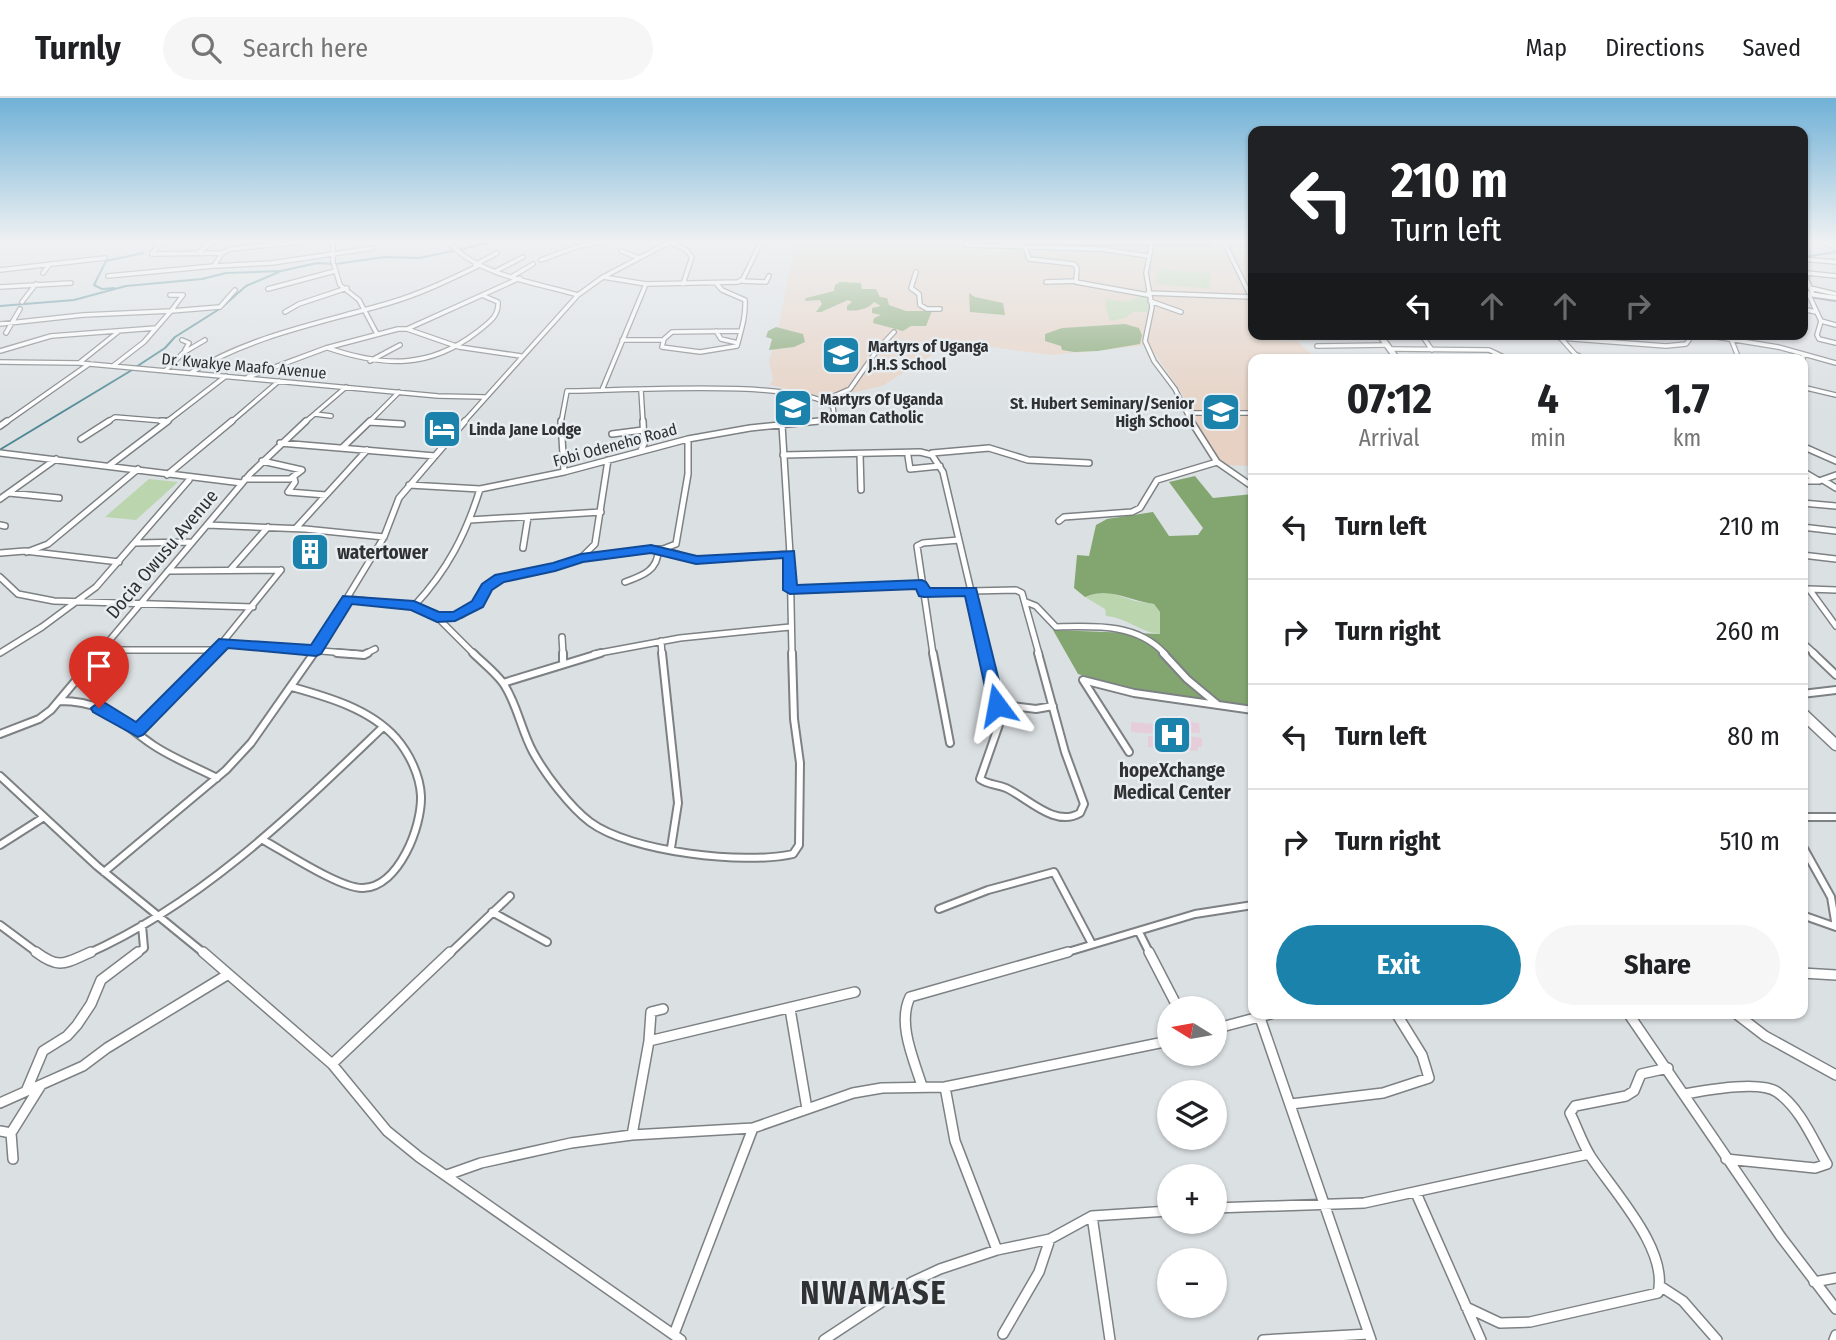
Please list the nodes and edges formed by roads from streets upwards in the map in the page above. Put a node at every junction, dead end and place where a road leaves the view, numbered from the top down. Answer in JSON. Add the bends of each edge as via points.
{"nodes":[{"id":1,"x":179,"y":300,"type":"edge"},
{"id":2,"x":226,"y":300,"type":"edge"},
{"id":3,"x":311,"y":300,"type":"edge"},
{"id":4,"x":360,"y":300,"type":"edge"},
{"id":5,"x":398,"y":300,"type":"edge"},
{"id":6,"x":475,"y":300,"type":"edge"},
{"id":7,"x":494,"y":300,"type":"edge"},
{"id":8,"x":573,"y":300,"type":"edge"},
{"id":9,"x":639,"y":300,"type":"edge"},
{"id":10,"x":744,"y":300,"type":"edge"},
{"id":11,"x":920,"y":300,"type":"edge"},
{"id":12,"x":1811,"y":300,"type":"edge"},
{"id":13,"x":1150,"y":301,"type":"joint"},
{"id":14,"x":20,"y":309,"type":"dead end"},
{"id":15,"x":940,"y":309,"type":"dead end"},
{"id":16,"x":367,"y":310,"type":"junction"},
{"id":17,"x":1808,"y":310,"type":"edge"},
{"id":18,"x":171,"y":311,"type":"junction"},
{"id":19,"x":285,"y":312,"type":"dead end"},
{"id":20,"x":1181,"y":312,"type":"dead end"},
{"id":21,"x":1816,"y":312,"type":"junction"},
{"id":22,"x":1821,"y":321,"type":"junction"},
{"id":23,"x":14,"y":323,"type":"junction"},
{"id":24,"x":0,"y":324,"type":"edge"},
{"id":25,"x":1836,"y":325,"type":"edge"},
{"id":26,"x":156,"y":328,"type":"junction"},
{"id":27,"x":407,"y":329,"type":"junction"},
{"id":28,"x":141,"y":331,"type":"junction"},
{"id":29,"x":716,"y":331,"type":"junction"},
{"id":30,"x":741,"y":331,"type":"junction"},
{"id":31,"x":119,"y":332,"type":"junction"},
{"id":32,"x":894,"y":332,"type":"dead end"},
{"id":33,"x":6,"y":334,"type":"dead end"},
{"id":34,"x":151,"y":334,"type":"junction"},
{"id":35,"x":377,"y":334,"type":"junction"},
{"id":36,"x":182,"y":340,"type":"dead end"},
{"id":37,"x":205,"y":340,"type":"dead end"},
{"id":38,"x":622,"y":340,"type":"junction"},
{"id":39,"x":663,"y":340,"type":"junction"},
{"id":40,"x":1384,"y":340,"type":"edge"},
{"id":41,"x":1425,"y":340,"type":"edge"},
{"id":42,"x":1563,"y":340,"type":"edge"},
{"id":43,"x":1602,"y":340,"type":"edge"},
{"id":44,"x":1689,"y":340,"type":"edge"},
{"id":45,"x":1736,"y":340,"type":"edge"},
{"id":46,"x":737,"y":343,"type":"junction"},
{"id":47,"x":1836,"y":343,"type":"edge"},
{"id":48,"x":400,"y":345,"type":"dead end"},
{"id":49,"x":1317,"y":346,"type":"dead end"},
{"id":50,"x":459,"y":347,"type":"junction"},
{"id":51,"x":1389,"y":347,"type":"junction"},
{"id":52,"x":326,"y":348,"type":"junction"},
{"id":53,"x":1432,"y":350,"type":"junction"},
{"id":54,"x":1465,"y":351,"type":"junction"},
{"id":55,"x":0,"y":352,"type":"edge"},
{"id":56,"x":183,"y":353,"type":"junction"},
{"id":57,"x":1394,"y":354,"type":"edge"},
{"id":58,"x":1468,"y":354,"type":"edge"},
{"id":59,"x":1497,"y":354,"type":"edge"},
{"id":60,"x":1578,"y":354,"type":"edge"},
{"id":61,"x":1798,"y":354,"type":"edge"},
{"id":62,"x":521,"y":356,"type":"junction"},
{"id":63,"x":1808,"y":356,"type":"edge"},
{"id":64,"x":370,"y":361,"type":"junction"},
{"id":65,"x":0,"y":362,"type":"edge"},
{"id":66,"x":79,"y":363,"type":"junction"},
{"id":67,"x":1836,"y":363,"type":"edge"},
{"id":68,"x":89,"y":364,"type":"junction"},
{"id":69,"x":113,"y":366,"type":"junction"},
{"id":70,"x":166,"y":370,"type":"junction"},
{"id":71,"x":192,"y":373,"type":"junction"},
{"id":72,"x":226,"y":376,"type":"junction"},
{"id":73,"x":247,"y":378,"type":"junction"},
{"id":74,"x":279,"y":381,"type":"junction"},
{"id":75,"x":346,"y":387,"type":"junction"},
{"id":76,"x":1808,"y":388,"type":"edge"},
{"id":77,"x":602,"y":390,"type":"junction"},
{"id":78,"x":641,"y":390,"type":"junction"},
{"id":79,"x":399,"y":392,"type":"junction"},
{"id":80,"x":1836,"y":395,"type":"edge"},
{"id":81,"x":485,"y":397,"type":"junction"},
{"id":82,"x":825,"y":400,"type":"junction"},
{"id":83,"x":1187,"y":413,"type":"junction"},
{"id":84,"x":1248,"y":413,"type":"edge"},
{"id":85,"x":315,"y":414,"type":"junction"},
{"id":86,"x":331,"y":416,"type":"dead end"},
{"id":87,"x":164,"y":421,"type":"junction"},
{"id":88,"x":369,"y":422,"type":"junction"},
{"id":89,"x":402,"y":424,"type":"dead end"},
{"id":90,"x":782,"y":425,"type":"junction"},
{"id":91,"x":0,"y":426,"type":"edge"},
{"id":92,"x":643,"y":430,"type":"junction"},
{"id":93,"x":612,"y":434,"type":"dead end"},
{"id":94,"x":81,"y":439,"type":"dead end"},
{"id":95,"x":688,"y":439,"type":"junction"},
{"id":96,"x":280,"y":443,"type":"junction"},
{"id":97,"x":642,"y":447,"type":"junction"},
{"id":98,"x":342,"y":448,"type":"junction"},
{"id":99,"x":1808,"y":448,"type":"edge"},
{"id":100,"x":367,"y":450,"type":"junction"},
{"id":101,"x":0,"y":453,"type":"edge"},
{"id":102,"x":932,"y":453,"type":"junction"},
{"id":103,"x":860,"y":454,"type":"junction"},
{"id":104,"x":783,"y":455,"type":"junction"},
{"id":105,"x":435,"y":456,"type":"junction"},
{"id":106,"x":908,"y":456,"type":"dead end"},
{"id":107,"x":56,"y":459,"type":"junction"},
{"id":108,"x":1835,"y":459,"type":"edge"},
{"id":109,"x":608,"y":460,"type":"junction"},
{"id":110,"x":262,"y":461,"type":"junction"},
{"id":111,"x":1217,"y":462,"type":"junction"},
{"id":112,"x":1089,"y":463,"type":"dead end"},
{"id":113,"x":110,"y":465,"type":"junction"},
{"id":114,"x":940,"y":466,"type":"junction"},
{"id":115,"x":138,"y":469,"type":"junction"},
{"id":116,"x":565,"y":472,"type":"junction"},
{"id":117,"x":1808,"y":474,"type":"edge"},
{"id":118,"x":167,"y":475,"type":"junction"},
{"id":119,"x":1836,"y":475,"type":"edge"},
{"id":120,"x":294,"y":478,"type":"junction"},
{"id":121,"x":189,"y":480,"type":"junction"},
{"id":122,"x":243,"y":481,"type":"junction"},
{"id":123,"x":1808,"y":481,"type":"edge"},
{"id":124,"x":1821,"y":481,"type":"junction"},
{"id":125,"x":1248,"y":483,"type":"edge"},
{"id":126,"x":409,"y":485,"type":"junction"},
{"id":127,"x":1836,"y":488,"type":"edge"},
{"id":128,"x":481,"y":489,"type":"junction"},
{"id":129,"x":861,"y":490,"type":"dead end"},
{"id":130,"x":9,"y":493,"type":"junction"},
{"id":131,"x":326,"y":495,"type":"junction"},
{"id":132,"x":59,"y":498,"type":"dead end"},
{"id":133,"x":0,"y":499,"type":"edge"},
{"id":134,"x":1808,"y":504,"type":"edge"},
{"id":135,"x":1836,"y":506,"type":"edge"},
{"id":136,"x":601,"y":512,"type":"junction"},
{"id":137,"x":528,"y":517,"type":"junction"},
{"id":138,"x":469,"y":520,"type":"junction"},
{"id":139,"x":1059,"y":521,"type":"dead end"},
{"id":140,"x":207,"y":525,"type":"junction"},
{"id":141,"x":268,"y":527,"type":"junction"},
{"id":142,"x":296,"y":528,"type":"junction"},
{"id":143,"x":1808,"y":528,"type":"edge"},
{"id":144,"x":1836,"y":531,"type":"edge"},
{"id":145,"x":384,"y":537,"type":"junction"},
{"id":146,"x":958,"y":540,"type":"junction"},
{"id":147,"x":193,"y":542,"type":"junction"},
{"id":148,"x":135,"y":543,"type":"junction"},
{"id":149,"x":48,"y":544,"type":"junction"},
{"id":150,"x":596,"y":544,"type":"junction"},
{"id":151,"x":523,"y":548,"type":"dead end"},
{"id":152,"x":659,"y":549,"type":"junction"},
{"id":153,"x":27,"y":552,"type":"junction"},
{"id":154,"x":0,"y":553,"type":"edge"},
{"id":155,"x":790,"y":554,"type":"junction"},
{"id":156,"x":43,"y":555,"type":"junction"},
{"id":157,"x":606,"y":555,"type":"junction"},
{"id":158,"x":1808,"y":556,"type":"edge"},
{"id":159,"x":581,"y":558,"type":"junction"},
{"id":160,"x":1836,"y":559,"type":"edge"},
{"id":161,"x":119,"y":562,"type":"junction"},
{"id":162,"x":231,"y":569,"type":"junction"},
{"id":163,"x":168,"y":571,"type":"junction"},
{"id":164,"x":0,"y":577,"type":"edge"},
{"id":165,"x":625,"y":582,"type":"dead end"},
{"id":166,"x":922,"y":585,"type":"junction"},
{"id":167,"x":790,"y":590,"type":"junction"},
{"id":168,"x":1836,"y":590,"type":"edge"},
{"id":169,"x":971,"y":592,"type":"junction"},
{"id":170,"x":924,"y":593,"type":"junction"},
{"id":171,"x":348,"y":599,"type":"junction"},
{"id":172,"x":1026,"y":602,"type":"junction"},
{"id":173,"x":77,"y":603,"type":"junction"},
{"id":174,"x":140,"y":606,"type":"junction"},
{"id":175,"x":414,"y":606,"type":"junction"},
{"id":176,"x":253,"y":607,"type":"junction"},
{"id":177,"x":437,"y":617,"type":"junction"},
{"id":178,"x":1835,"y":624,"type":"edge"},
{"id":179,"x":790,"y":626,"type":"junction"},
{"id":180,"x":562,"y":637,"type":"dead end"},
{"id":181,"x":661,"y":641,"type":"junction"},
{"id":182,"x":224,"y":643,"type":"junction"},
{"id":183,"x":1808,"y":648,"type":"edge"},
{"id":184,"x":375,"y":649,"type":"dead end"},
{"id":185,"x":103,"y":650,"type":"junction"},
{"id":186,"x":217,"y":650,"type":"junction"},
{"id":187,"x":316,"y":651,"type":"junction"},
{"id":188,"x":0,"y":653,"type":"edge"},
{"id":189,"x":563,"y":661,"type":"junction"},
{"id":190,"x":1836,"y":675,"type":"edge"},
{"id":191,"x":503,"y":683,"type":"junction"},
{"id":192,"x":292,"y":687,"type":"junction"},
{"id":193,"x":1832,"y":691,"type":"edge"},
{"id":194,"x":1808,"y":693,"type":"edge"},
{"id":195,"x":1836,"y":699,"type":"edge"},
{"id":196,"x":60,"y":701,"type":"junction"},
{"id":197,"x":997,"y":705,"type":"junction"},
{"id":198,"x":1219,"y":705,"type":"junction"},
{"id":199,"x":1053,"y":706,"type":"junction"},
{"id":200,"x":1248,"y":709,"type":"edge"},
{"id":201,"x":1808,"y":719,"type":"edge"},
{"id":202,"x":383,"y":727,"type":"junction"},
{"id":203,"x":138,"y":731,"type":"junction"},
{"id":204,"x":0,"y":734,"type":"edge"},
{"id":205,"x":950,"y":743,"type":"dead end"},
{"id":206,"x":1836,"y":745,"type":"edge"},
{"id":207,"x":1129,"y":752,"type":"dead end"},
{"id":208,"x":0,"y":776,"type":"edge"},
{"id":209,"x":217,"y":778,"type":"junction"},
{"id":210,"x":44,"y":817,"type":"junction"},
{"id":211,"x":1808,"y":817,"type":"edge"},
{"id":212,"x":1836,"y":817,"type":"edge"},
{"id":213,"x":263,"y":840,"type":"junction"},
{"id":214,"x":0,"y":845,"type":"edge"},
{"id":215,"x":671,"y":848,"type":"junction"},
{"id":216,"x":1808,"y":856,"type":"edge"},
{"id":217,"x":104,"y":872,"type":"junction"},
{"id":218,"x":510,"y":896,"type":"dead end"},
{"id":219,"x":1248,"y":906,"type":"edge"},
{"id":220,"x":939,"y":909,"type":"dead end"},
{"id":221,"x":492,"y":912,"type":"junction"},
{"id":222,"x":159,"y":914,"type":"junction"},
{"id":223,"x":1808,"y":917,"type":"edge"},
{"id":224,"x":0,"y":925,"type":"edge"},
{"id":225,"x":142,"y":925,"type":"junction"},
{"id":226,"x":1836,"y":927,"type":"edge"},
{"id":227,"x":1139,"y":932,"type":"junction"},
{"id":228,"x":547,"y":942,"type":"dead end"},
{"id":229,"x":1092,"y":944,"type":"junction"},
{"id":230,"x":1808,"y":973,"type":"edge"},
{"id":231,"x":227,"y":975,"type":"junction"},
{"id":232,"x":1836,"y":975,"type":"edge"},
{"id":233,"x":855,"y":992,"type":"dead end"},
{"id":234,"x":1172,"y":996,"type":"edge"},
{"id":235,"x":663,"y":1009,"type":"dead end"},
{"id":236,"x":790,"y":1009,"type":"junction"},
{"id":237,"x":1248,"y":1018,"type":"edge"},
{"id":238,"x":1260,"y":1019,"type":"edge"},
{"id":239,"x":1400,"y":1019,"type":"edge"},
{"id":240,"x":1632,"y":1019,"type":"edge"},
{"id":241,"x":1743,"y":1019,"type":"edge"},
{"id":242,"x":1227,"y":1025,"type":"edge"},
{"id":243,"x":649,"y":1041,"type":"junction"},
{"id":244,"x":1157,"y":1043,"type":"edge"},
{"id":245,"x":332,"y":1064,"type":"junction"},
{"id":246,"x":1668,"y":1068,"type":"junction"},
{"id":247,"x":1836,"y":1075,"type":"edge"},
{"id":248,"x":41,"y":1084,"type":"junction"},
{"id":249,"x":922,"y":1086,"type":"junction"},
{"id":250,"x":945,"y":1087,"type":"junction"},
{"id":251,"x":27,"y":1089,"type":"junction"},
{"id":252,"x":1685,"y":1094,"type":"junction"},
{"id":253,"x":0,"y":1103,"type":"edge"},
{"id":254,"x":1291,"y":1104,"type":"junction"},
{"id":255,"x":807,"y":1110,"type":"junction"},
{"id":256,"x":753,"y":1128,"type":"junction"},
{"id":257,"x":0,"y":1131,"type":"edge"},
{"id":258,"x":11,"y":1133,"type":"junction"},
{"id":259,"x":632,"y":1135,"type":"junction"},
{"id":260,"x":1589,"y":1154,"type":"junction"},
{"id":261,"x":13,"y":1159,"type":"dead end"},
{"id":262,"x":1726,"y":1159,"type":"junction"},
{"id":263,"x":447,"y":1175,"type":"junction"},
{"id":264,"x":1416,"y":1193,"type":"junction"},
{"id":265,"x":1325,"y":1204,"type":"junction"},
{"id":266,"x":1227,"y":1208,"type":"edge"},
{"id":267,"x":1157,"y":1212,"type":"edge"},
{"id":268,"x":1092,"y":1216,"type":"junction"},
{"id":269,"x":1050,"y":1239,"type":"junction"},
{"id":270,"x":997,"y":1250,"type":"junction"},
{"id":271,"x":1836,"y":1278,"type":"edge"},
{"id":272,"x":1814,"y":1282,"type":"junction"},
{"id":273,"x":1660,"y":1286,"type":"junction"},
{"id":274,"x":1466,"y":1307,"type":"junction"},
{"id":275,"x":1836,"y":1309,"type":"edge"},
{"id":276,"x":1003,"y":1334,"type":"dead end"},
{"id":277,"x":1836,"y":1335,"type":"edge"},
{"id":278,"x":678,"y":1337,"type":"edge"},
{"id":279,"x":1370,"y":1337,"type":"edge"},
{"id":280,"x":824,"y":1340,"type":"edge"},
{"id":281,"x":1110,"y":1340,"type":"edge"},
{"id":282,"x":1264,"y":1340,"type":"edge"},
{"id":283,"x":1481,"y":1340,"type":"edge"},
{"id":284,"x":1717,"y":1340,"type":"edge"},
{"id":285,"x":1833,"y":1340,"type":"edge"}],
"edges":[{"from":1,"to":18,"type":"street"},
{"from":2,"to":18,"type":"street","via":[[220,307]]},
{"from":3,"to":19,"type":"street"},
{"from":4,"to":16,"type":"street"},
{"from":5,"to":16,"type":"street"},
{"from":6,"to":27,"type":"street"},
{"from":7,"to":50,"type":"street","via":[[500,308]]},
{"from":8,"to":62,"type":"street"},
{"from":9,"to":38,"type":"street"},
{"from":10,"to":30,"type":"street"},
{"from":11,"to":15,"type":"street","via":[[927,309]]},
{"from":12,"to":21,"type":"street"},
{"from":13,"to":20,"type":"street"},
{"from":13,"to":83,"type":"street","via":[[1146,346]]},
{"from":14,"to":23,"type":"street"},
{"from":16,"to":35,"type":"street"},
{"from":16,"to":71,"type":"street","via":[[282,331],[232,350]]},
{"from":17,"to":21,"type":"street"},
{"from":18,"to":23,"type":"street"},
{"from":18,"to":26,"type":"street"},
{"from":21,"to":22,"type":"street"},
{"from":22,"to":25,"type":"street"},
{"from":22,"to":47,"type":"street","via":[[1816,335]]},
{"from":23,"to":24,"type":"street"},
{"from":23,"to":33,"type":"street"},
{"from":26,"to":28,"type":"street"},
{"from":26,"to":34,"type":"street"},
{"from":27,"to":35,"type":"street"},
{"from":27,"to":50,"type":"street"},
{"from":28,"to":31,"type":"street"},
{"from":28,"to":34,"type":"street"},
{"from":29,"to":30,"type":"street"},
{"from":29,"to":39,"type":"street","via":[[677,331]]},
{"from":29,"to":46,"type":"street","via":[[718,337]]},
{"from":30,"to":46,"type":"street"},
{"from":31,"to":55,"type":"street","via":[[34,338]]},
{"from":31,"to":66,"type":"street"},
{"from":32,"to":82,"type":"street","via":[[850,389]]},
{"from":34,"to":69,"type":"street"},
{"from":35,"to":52,"type":"street"},
{"from":36,"to":56,"type":"street","via":[[189,343]]},
{"from":37,"to":56,"type":"street"},
{"from":38,"to":39,"type":"street"},
{"from":38,"to":77,"type":"street"},
{"from":39,"to":46,"type":"street","via":[[662,347],[672,350],[726,350]]},
{"from":40,"to":51,"type":"street"},
{"from":41,"to":53,"type":"street"},
{"from":42,"to":60,"type":"street"},
{"from":43,"to":44,"type":"street","via":[[1666,346]]},
{"from":45,"to":61,"type":"street"},
{"from":48,"to":64,"type":"street"},
{"from":49,"to":51,"type":"street"},
{"from":50,"to":62,"type":"street"},
{"from":50,"to":64,"type":"street","via":[[398,364]]},
{"from":51,"to":53,"type":"street"},
{"from":51,"to":57,"type":"street"},
{"from":52,"to":64,"type":"street"},
{"from":52,"to":73,"type":"street"},
{"from":53,"to":54,"type":"street"},
{"from":54,"to":58,"type":"street"},
{"from":54,"to":59,"type":"street"},
{"from":56,"to":70,"type":"street"},
{"from":62,"to":81,"type":"street"},
{"from":63,"to":67,"type":"street"},
{"from":65,"to":66,"type":"street","name":"Dr. Kwakye Maafo Avenue"},
{"from":66,"to":68,"type":"street","name":"Dr. Kwakye Maafo Avenue"},
{"from":68,"to":69,"type":"street","name":"Dr. Kwakye Maafo Avenue"},
{"from":68,"to":91,"type":"street"},
{"from":69,"to":70,"type":"street","name":"Dr. Kwakye Maafo Avenue"},
{"from":70,"to":71,"type":"street","name":"Dr. Kwakye Maafo Avenue"},
{"from":71,"to":72,"type":"street","name":"Dr. Kwakye Maafo Avenue"},
{"from":72,"to":73,"type":"street","name":"Dr. Kwakye Maafo Avenue"},
{"from":72,"to":87,"type":"street"},
{"from":73,"to":74,"type":"street","name":"Dr. Kwakye Maafo Avenue"},
{"from":74,"to":75,"type":"street","name":"Dr. Kwakye Maafo Avenue"},
{"from":74,"to":118,"type":"street"},
{"from":75,"to":79,"type":"street","name":"Dr. Kwakye Maafo Avenue"},
{"from":75,"to":85,"type":"street","name":"Docia Owusu Avenue"},
{"from":76,"to":80,"type":"street"},
{"from":77,"to":78,"type":"street"},
{"from":77,"to":116,"type":"street","via":[[567,391],[561,422]]},
{"from":78,"to":82,"type":"street","via":[[753,387]]},
{"from":78,"to":92,"type":"street"},
{"from":79,"to":81,"type":"street","name":"Dr. Kwakye Maafo Avenue"},
{"from":79,"to":88,"type":"street"},
{"from":81,"to":105,"type":"street"},
{"from":82,"to":90,"type":"street","name":"Fobi Odeneho Road","via":[[834,414],[827,420]]},
{"from":83,"to":84,"type":"street"},
{"from":83,"to":111,"type":"street"},
{"from":85,"to":86,"type":"street"},
{"from":85,"to":96,"type":"street","name":"Docia Owusu Avenue"},
{"from":87,"to":94,"type":"street","via":[[115,417]]},
{"from":87,"to":113,"type":"street"},
{"from":88,"to":89,"type":"street"},
{"from":88,"to":98,"type":"street"},
{"from":90,"to":95,"type":"street","name":"Fobi Odeneho Road"},
{"from":90,"to":104,"type":"street"},
{"from":92,"to":93,"type":"street"},
{"from":92,"to":97,"type":"street"},
{"from":95,"to":97,"type":"street","name":"Fobi Odeneho Road"},
{"from":95,"to":152,"type":"street","via":[[688,474],[676,544]]},
{"from":96,"to":98,"type":"street"},
{"from":96,"to":110,"type":"street","name":"Docia Owusu Avenue"},
{"from":97,"to":109,"type":"street","name":"Fobi Odeneho Road"},
{"from":98,"to":100,"type":"street"},
{"from":99,"to":108,"type":"street"},
{"from":100,"to":105,"type":"street"},
{"from":100,"to":131,"type":"street"},
{"from":101,"to":107,"type":"street"},
{"from":102,"to":103,"type":"street"},
{"from":102,"to":112,"type":"street","via":[[989,448],[1028,460]]},
{"from":102,"to":114,"type":"street"},
{"from":103,"to":104,"type":"street"},
{"from":103,"to":129,"type":"street"},
{"from":104,"to":155,"type":"street"},
{"from":105,"to":126,"type":"street"},
{"from":106,"to":114,"type":"street","via":[[911,468]]},
{"from":107,"to":113,"type":"street"},
{"from":107,"to":130,"type":"street"},
{"from":109,"to":116,"type":"street","name":"Fobi Odeneho Road"},
{"from":109,"to":136,"type":"street"},
{"from":110,"to":120,"type":"street","via":[[300,468]]},
{"from":110,"to":122,"type":"street","name":"Docia Owusu Avenue"},
{"from":111,"to":125,"type":"street"},
{"from":111,"to":139,"type":"street","via":[[1157,480],[1140,508],[1132,512]]},
{"from":113,"to":115,"type":"street"},
{"from":114,"to":146,"type":"street"},
{"from":115,"to":118,"type":"street"},
{"from":115,"to":149,"type":"street"},
{"from":116,"to":128,"type":"street","name":"Fobi Odeneho Road"},
{"from":117,"to":124,"type":"street"},
{"from":118,"to":121,"type":"street"},
{"from":119,"to":124,"type":"street"},
{"from":120,"to":122,"type":"street"},
{"from":120,"to":131,"type":"street","via":[[288,492]]},
{"from":121,"to":122,"type":"street"},
{"from":121,"to":148,"type":"street"},
{"from":122,"to":140,"type":"street","name":"Docia Owusu Avenue"},
{"from":123,"to":124,"type":"street"},
{"from":124,"to":127,"type":"street"},
{"from":126,"to":128,"type":"street","name":"Fobi Odeneho Road"},
{"from":126,"to":145,"type":"street","via":[[391,513]]},
{"from":128,"to":138,"type":"street"},
{"from":130,"to":132,"type":"street"},
{"from":130,"to":133,"type":"street"},
{"from":131,"to":142,"type":"street"},
{"from":134,"to":135,"type":"street"},
{"from":136,"to":137,"type":"street"},
{"from":136,"to":150,"type":"street"},
{"from":137,"to":138,"type":"street"},
{"from":137,"to":151,"type":"street"},
{"from":138,"to":175,"type":"street","via":[[449,566]]},
{"from":140,"to":141,"type":"street"},
{"from":140,"to":147,"type":"street","name":"Docia Owusu Avenue"},
{"from":141,"to":142,"type":"street"},
{"from":141,"to":162,"type":"street"},
{"from":142,"to":145,"type":"street"},
{"from":143,"to":144,"type":"street"},
{"from":145,"to":171,"type":"street"},
{"from":146,"to":166,"type":"street","via":[[919,544]]},
{"from":146,"to":169,"type":"street"},
{"from":147,"to":148,"type":"street"},
{"from":147,"to":163,"type":"street","name":"Docia Owusu Avenue"},
{"from":148,"to":161,"type":"street"},
{"from":149,"to":153,"type":"street"},
{"from":149,"to":156,"type":"street"},
{"from":150,"to":157,"type":"street"},
{"from":150,"to":159,"type":"street"},
{"from":152,"to":155,"type":"street","via":[[696,560]]},
{"from":152,"to":157,"type":"street"},
{"from":152,"to":165,"type":"street","via":[[653,568]]},
{"from":153,"to":154,"type":"street"},
{"from":153,"to":156,"type":"street"},
{"from":155,"to":167,"type":"street"},
{"from":156,"to":161,"type":"street"},
{"from":157,"to":159,"type":"street"},
{"from":158,"to":160,"type":"street"},
{"from":159,"to":177,"type":"street","via":[[500,578],[478,604],[461,615]]},
{"from":161,"to":173,"type":"street"},
{"from":162,"to":163,"type":"street"},
{"from":162,"to":176,"type":"street","via":[[281,570]]},
{"from":163,"to":174,"type":"street","name":"Docia Owusu Avenue"},
{"from":164,"to":173,"type":"street","via":[[19,594]]},
{"from":166,"to":167,"type":"street"},
{"from":166,"to":170,"type":"street"},
{"from":167,"to":179,"type":"street"},
{"from":168,"to":178,"type":"street","via":[[1809,589]]},
{"from":169,"to":170,"type":"street"},
{"from":169,"to":172,"type":"street","via":[[1016,590]]},
{"from":169,"to":197,"type":"street"},
{"from":170,"to":205,"type":"street"},
{"from":171,"to":175,"type":"street"},
{"from":171,"to":187,"type":"street"},
{"from":172,"to":198,"type":"street","via":[[1056,627],[1114,628],[1142,636]]},
{"from":172,"to":199,"type":"street"},
{"from":173,"to":174,"type":"street"},
{"from":173,"to":188,"type":"street"},
{"from":174,"to":176,"type":"street"},
{"from":174,"to":185,"type":"street","name":"Docia Owusu Avenue"},
{"from":175,"to":177,"type":"street"},
{"from":176,"to":182,"type":"street"},
{"from":177,"to":191,"type":"street"},
{"from":179,"to":181,"type":"street"},
{"from":179,"to":215,"type":"street","via":[[793,719],[800,763],[799,845],[793,855],[783,858],[729,857]]},
{"from":180,"to":189,"type":"street"},
{"from":181,"to":189,"type":"street"},
{"from":181,"to":215,"type":"street","via":[[678,791],[679,824]]},
{"from":182,"to":186,"type":"street"},
{"from":182,"to":187,"type":"street"},
{"from":183,"to":190,"type":"street"},
{"from":184,"to":187,"type":"street","via":[[364,655]]},
{"from":185,"to":186,"type":"street"},
{"from":185,"to":196,"type":"street","name":"Docia Owusu Avenue"},
{"from":186,"to":203,"type":"street"},
{"from":187,"to":192,"type":"street"},
{"from":189,"to":191,"type":"street"},
{"from":191,"to":215,"type":"street","via":[[533,752],[552,781],[590,822],[621,838]]},
{"from":192,"to":202,"type":"street","via":[[338,702]]},
{"from":192,"to":209,"type":"street","via":[[251,743]]},
{"from":193,"to":194,"type":"street"},
{"from":193,"to":195,"type":"street"},
{"from":196,"to":203,"type":"street","via":[[86,702]]},
{"from":196,"to":204,"type":"street","name":"Docia Owusu Avenue","via":[[39,719]]},
{"from":197,"to":199,"type":"street"},
{"from":197,"to":199,"type":"street","via":[[1000,726],[980,779],[1068,818],[1080,813],[1084,804]]},
{"from":198,"to":200,"type":"street"},
{"from":198,"to":207,"type":"street","via":[[1134,693],[1083,680]]},
{"from":201,"to":206,"type":"street"},
{"from":202,"to":213,"type":"street"},
{"from":202,"to":213,"type":"street","via":[[407,755],[422,797],[412,837],[388,879],[376,887],[356,887]]},
{"from":203,"to":209,"type":"street","via":[[154,746]]},
{"from":208,"to":210,"type":"street"},
{"from":209,"to":217,"type":"street"},
{"from":210,"to":214,"type":"street"},
{"from":210,"to":217,"type":"street"},
{"from":211,"to":212,"type":"street"},
{"from":213,"to":222,"type":"street"},
{"from":216,"to":226,"type":"street","via":[[1831,897]]},
{"from":217,"to":222,"type":"street"},
{"from":218,"to":221,"type":"street"},
{"from":219,"to":227,"type":"street","via":[[1211,911]]},
{"from":220,"to":229,"type":"street","via":[[1054,872]]},
{"from":221,"to":228,"type":"street"},
{"from":221,"to":245,"type":"street"},
{"from":222,"to":225,"type":"street"},
{"from":222,"to":231,"type":"street"},
{"from":223,"to":226,"type":"street"},
{"from":224,"to":225,"type":"street","via":[[47,963],[58,965]]},
{"from":225,"to":251,"type":"street","via":[[144,948],[101,980],[78,1024],[43,1051]]},
{"from":227,"to":229,"type":"street"},
{"from":227,"to":234,"type":"street"},
{"from":229,"to":249,"type":"street","via":[[909,998],[904,1016]]},
{"from":230,"to":232,"type":"street"},
{"from":231,"to":245,"type":"street"},
{"from":231,"to":248,"type":"street","via":[[83,1066]]},
{"from":233,"to":236,"type":"street"},
{"from":235,"to":243,"type":"street","via":[[651,1012]]},
{"from":236,"to":243,"type":"street"},
{"from":236,"to":255,"type":"street"},
{"from":237,"to":242,"type":"street"},
{"from":238,"to":254,"type":"street"},
{"from":239,"to":254,"type":"street","via":[[1430,1072],[1429,1078],[1383,1093]]},
{"from":240,"to":246,"type":"street"},
{"from":241,"to":247,"type":"street"},
{"from":243,"to":259,"type":"street"},
{"from":244,"to":250,"type":"street"},
{"from":245,"to":263,"type":"street","via":[[387,1131]]},
{"from":246,"to":252,"type":"street"},
{"from":246,"to":260,"type":"street","via":[[1641,1074],[1634,1091],[1626,1096],[1575,1106],[1570,1113]]},
{"from":248,"to":251,"type":"street"},
{"from":248,"to":258,"type":"street"},
{"from":249,"to":250,"type":"street"},
{"from":249,"to":255,"type":"street","via":[[853,1093]]},
{"from":250,"to":270,"type":"street","via":[[955,1141]]},
{"from":251,"to":253,"type":"street"},
{"from":252,"to":262,"type":"street"},
{"from":252,"to":262,"type":"street","via":[[1728,1086],[1775,1090],[1796,1110],[1827,1164],[1815,1168]]},
{"from":254,"to":265,"type":"street"},
{"from":255,"to":256,"type":"street"},
{"from":256,"to":259,"type":"street"},
{"from":256,"to":278,"type":"street"},
{"from":257,"to":258,"type":"street"},
{"from":258,"to":261,"type":"street"},
{"from":259,"to":263,"type":"street","via":[[538,1149]]},
{"from":260,"to":264,"type":"street"},
{"from":260,"to":273,"type":"street","via":[[1657,1259]]},
{"from":262,"to":272,"type":"street"},
{"from":263,"to":278,"type":"street"},
{"from":264,"to":265,"type":"street","via":[[1364,1203]]},
{"from":264,"to":274,"type":"street"},
{"from":265,"to":266,"type":"street"},
{"from":265,"to":279,"type":"street"},
{"from":267,"to":268,"type":"street"},
{"from":268,"to":269,"type":"street"},
{"from":268,"to":281,"type":"street"},
{"from":269,"to":270,"type":"street"},
{"from":269,"to":276,"type":"street","via":[[1039,1272]]},
{"from":270,"to":280,"type":"street","via":[[912,1282]]},
{"from":271,"to":272,"type":"street"},
{"from":272,"to":275,"type":"street"},
{"from":273,"to":274,"type":"street","via":[[1658,1293],[1530,1322],[1500,1323]]},
{"from":273,"to":284,"type":"street","via":[[1683,1301]]},
{"from":274,"to":283,"type":"street"},
{"from":277,"to":285,"type":"street"},
{"from":279,"to":282,"type":"street"}]}
